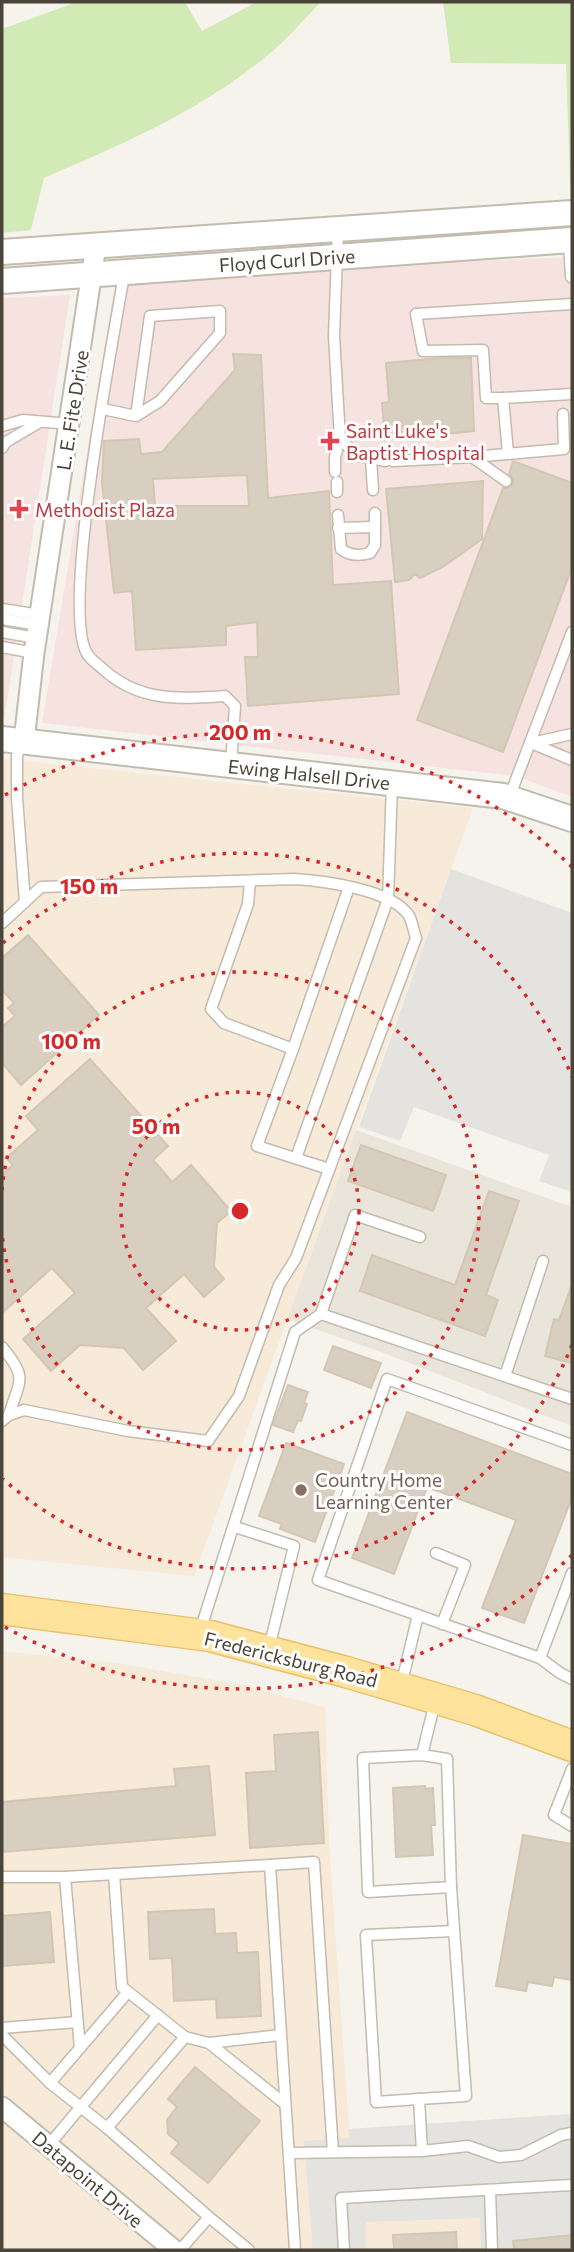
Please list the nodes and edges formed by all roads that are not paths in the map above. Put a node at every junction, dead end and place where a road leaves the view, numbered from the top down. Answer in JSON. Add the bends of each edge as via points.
{"nodes":[{"id":1,"x":572,"y":213,"type":"edge"},
{"id":2,"x":338,"y":229,"type":"junction"},
{"id":3,"x":570,"y":240,"type":"edge"},
{"id":4,"x":96,"y":245,"type":"junction"},
{"id":5,"x":2,"y":251,"type":"edge"},
{"id":6,"x":339,"y":256,"type":"junction"},
{"id":7,"x":125,"y":271,"type":"junction"},
{"id":8,"x":93,"y":273,"type":"junction"},
{"id":9,"x":571,"y":277,"type":"edge"},
{"id":10,"x":2,"y":281,"type":"edge"},
{"id":11,"x":572,"y":304,"type":"edge"},
{"id":12,"x":572,"y":394,"type":"edge"},
{"id":13,"x":503,"y":398,"type":"junction"},
{"id":14,"x":103,"y":409,"type":"junction"},
{"id":15,"x":563,"y":414,"type":"dead end"},
{"id":16,"x":136,"y":416,"type":"junction"},
{"id":17,"x":40,"y":421,"type":"junction"},
{"id":18,"x":70,"y":424,"type":"junction"},
{"id":19,"x":2,"y":426,"type":"edge"},
{"id":20,"x":340,"y":439,"type":"junction"},
{"id":21,"x":2,"y":448,"type":"edge"},
{"id":22,"x":508,"y":453,"type":"junction"},
{"id":23,"x":472,"y":457,"type":"junction"},
{"id":24,"x":371,"y":459,"type":"junction"},
{"id":25,"x":506,"y":481,"type":"dead end"},
{"id":26,"x":336,"y":482,"type":"dead end"},
{"id":27,"x":373,"y":490,"type":"dead end"},
{"id":28,"x":375,"y":513,"type":"dead end"},
{"id":29,"x":338,"y":515,"type":"dead end"},
{"id":30,"x":375,"y":527,"type":"junction"},
{"id":31,"x":338,"y":528,"type":"junction"},
{"id":32,"x":2,"y":609,"type":"edge"},
{"id":33,"x":2,"y":619,"type":"edge"},
{"id":34,"x":2,"y":632,"type":"edge"},
{"id":35,"x":572,"y":632,"type":"edge"},
{"id":36,"x":37,"y":633,"type":"junction"},
{"id":37,"x":2,"y":647,"type":"edge"},
{"id":38,"x":572,"y":734,"type":"edge"},
{"id":39,"x":13,"y":740,"type":"edge"},
{"id":40,"x":531,"y":743,"type":"junction"},
{"id":41,"x":572,"y":760,"type":"edge"},
{"id":42,"x":231,"y":765,"type":"junction"},
{"id":43,"x":392,"y":784,"type":"junction"},
{"id":44,"x":509,"y":798,"type":"junction"},
{"id":45,"x":572,"y":819,"type":"edge"},
{"id":46,"x":250,"y":881,"type":"junction"},
{"id":47,"x":349,"y":887,"type":"junction"},
{"id":48,"x":388,"y":899,"type":"junction"},
{"id":49,"x":25,"y":902,"type":"junction"},
{"id":50,"x":2,"y":923,"type":"edge"},
{"id":51,"x":293,"y":1049,"type":"junction"},
{"id":52,"x":296,"y":1158,"type":"junction"},
{"id":53,"x":329,"y":1169,"type":"junction"},
{"id":54,"x":420,"y":1237,"type":"dead end"},
{"id":55,"x":543,"y":1261,"type":"dead end"},
{"id":56,"x":321,"y":1314,"type":"junction"},
{"id":57,"x":2,"y":1347,"type":"edge"},
{"id":58,"x":505,"y":1376,"type":"junction"},
{"id":59,"x":572,"y":1399,"type":"edge"},
{"id":60,"x":5,"y":1418,"type":"edge"},
{"id":61,"x":572,"y":1445,"type":"edge"},
{"id":62,"x":235,"y":1527,"type":"junction"},
{"id":63,"x":436,"y":1553,"type":"dead end"},
{"id":64,"x":572,"y":1573,"type":"edge"},
{"id":65,"x":2,"y":1609,"type":"edge"},
{"id":66,"x":418,"y":1615,"type":"junction"},
{"id":67,"x":442,"y":1624,"type":"junction"},
{"id":68,"x":199,"y":1635,"type":"junction"},
{"id":69,"x":268,"y":1651,"type":"junction"},
{"id":70,"x":540,"y":1658,"type":"junction"},
{"id":71,"x":572,"y":1679,"type":"edge"},
{"id":72,"x":401,"y":1688,"type":"junction"},
{"id":73,"x":436,"y":1698,"type":"junction"},
{"id":74,"x":572,"y":1746,"type":"edge"},
{"id":75,"x":422,"y":1755,"type":"junction"},
{"id":76,"x":572,"y":1769,"type":"edge"},
{"id":77,"x":572,"y":1826,"type":"edge"},
{"id":78,"x":270,"y":1865,"type":"junction"},
{"id":79,"x":114,"y":1874,"type":"junction"},
{"id":80,"x":2,"y":1877,"type":"edge"},
{"id":81,"x":65,"y":1877,"type":"junction"},
{"id":82,"x":451,"y":1887,"type":"junction"},
{"id":83,"x":454,"y":1931,"type":"junction"},
{"id":84,"x":128,"y":1992,"type":"junction"},
{"id":85,"x":158,"y":2015,"type":"junction"},
{"id":86,"x":77,"y":2022,"type":"junction"},
{"id":87,"x":2,"y":2028,"type":"edge"},
{"id":88,"x":2,"y":2035,"type":"edge"},
{"id":89,"x":281,"y":2035,"type":"junction"},
{"id":90,"x":185,"y":2037,"type":"junction"},
{"id":91,"x":209,"y":2043,"type":"junction"},
{"id":92,"x":80,"y":2048,"type":"junction"},
{"id":93,"x":50,"y":2083,"type":"junction"},
{"id":94,"x":419,"y":2099,"type":"junction"},
{"id":95,"x":285,"y":2104,"type":"junction"},
{"id":96,"x":2,"y":2107,"type":"edge"},
{"id":97,"x":81,"y":2107,"type":"junction"},
{"id":98,"x":107,"y":2128,"type":"junction"},
{"id":99,"x":572,"y":2133,"type":"edge"},
{"id":100,"x":48,"y":2146,"type":"junction"},
{"id":101,"x":422,"y":2151,"type":"junction"},
{"id":102,"x":332,"y":2152,"type":"junction"},
{"id":103,"x":289,"y":2153,"type":"junction"},
{"id":104,"x":572,"y":2185,"type":"edge"},
{"id":105,"x":490,"y":2190,"type":"junction"},
{"id":106,"x":209,"y":2217,"type":"junction"},
{"id":107,"x":174,"y":2250,"type":"edge"},
{"id":108,"x":180,"y":2250,"type":"edge"},
{"id":109,"x":249,"y":2250,"type":"edge"},
{"id":110,"x":295,"y":2250,"type":"edge"},
{"id":111,"x":344,"y":2250,"type":"edge"},
{"id":112,"x":492,"y":2250,"type":"edge"}],
"edges":[{"from":1,"to":2,"type":"street","name":"Floyd Curl Drive"},
{"from":2,"to":4,"type":"street","name":"Floyd Curl Drive"},
{"from":2,"to":6,"type":"lane"},
{"from":3,"to":6,"type":"street","name":"Floyd Curl Drive"},
{"from":3,"to":9,"type":"lane"},
{"from":4,"to":5,"type":"street","name":"Floyd Curl Drive"},
{"from":4,"to":8,"type":"street","name":"L. E. Fite Drive"},
{"from":6,"to":7,"type":"street","name":"Floyd Curl Drive"},
{"from":6,"to":20,"type":"lane","via":[[334,336]]},
{"from":7,"to":8,"type":"street","name":"Floyd Curl Drive"},
{"from":7,"to":14,"type":"lane"},
{"from":8,"to":10,"type":"street","name":"Floyd Curl Drive"},
{"from":8,"to":18,"type":"street","name":"L. E. Fite Drive"},
{"from":11,"to":13,"type":"lane","via":[[416,314],[423,351],[482,350],[486,398]]},
{"from":12,"to":13,"type":"lane"},
{"from":13,"to":22,"type":"lane"},
{"from":14,"to":16,"type":"lane"},
{"from":14,"to":42,"type":"lane","via":[[79,592],[87,654],[113,678],[141,693],[183,699],[225,696],[235,706]]},
{"from":15,"to":22,"type":"lane","via":[[564,449]]},
{"from":16,"to":16,"type":"lane","via":[[160,401],[220,333],[220,311],[150,316]]},
{"from":17,"to":18,"type":"lane"},
{"from":17,"to":19,"type":"lane"},
{"from":17,"to":21,"type":"lane"},
{"from":18,"to":36,"type":"street","name":"L. E. Fite Drive"},
{"from":20,"to":24,"type":"lane"},
{"from":20,"to":26,"type":"lane"},
{"from":22,"to":23,"type":"lane"},
{"from":23,"to":24,"type":"lane"},
{"from":23,"to":25,"type":"lane"},
{"from":24,"to":27,"type":"lane"},
{"from":28,"to":30,"type":"lane"},
{"from":29,"to":31,"type":"lane"},
{"from":30,"to":31,"type":"lane"},
{"from":30,"to":31,"type":"lane","via":[[375,545],[370,553],[359,556],[341,549]]},
{"from":32,"to":36,"type":"lane"},
{"from":33,"to":36,"type":"lane"},
{"from":34,"to":36,"type":"lane"},
{"from":35,"to":40,"type":"lane"},
{"from":36,"to":37,"type":"lane"},
{"from":36,"to":39,"type":"street","name":"L. E. Fite Drive"},
{"from":38,"to":40,"type":"lane"},
{"from":39,"to":42,"type":"street","name":"Ewing Halsell Drive"},
{"from":39,"to":49,"type":"lane"},
{"from":40,"to":41,"type":"lane"},
{"from":40,"to":44,"type":"lane"},
{"from":42,"to":43,"type":"street","name":"Ewing Halsell Drive"},
{"from":43,"to":44,"type":"street","name":"Ewing Halsell Drive"},
{"from":43,"to":48,"type":"lane"},
{"from":44,"to":45,"type":"street","name":"Ewing Halsell Drive"},
{"from":46,"to":47,"type":"lane","via":[[304,880]]},
{"from":46,"to":49,"type":"lane","via":[[41,887]]},
{"from":46,"to":51,"type":"lane","via":[[248,904],[211,1009],[224,1023]]},
{"from":47,"to":48,"type":"lane"},
{"from":47,"to":51,"type":"lane"},
{"from":48,"to":52,"type":"lane"},
{"from":48,"to":53,"type":"lane","via":[[408,913],[416,938]]},
{"from":49,"to":50,"type":"lane"},
{"from":51,"to":52,"type":"lane","via":[[257,1146]]},
{"from":52,"to":53,"type":"lane"},
{"from":53,"to":60,"type":"lane","via":[[296,1258],[279,1285],[239,1396],[208,1441],[24,1410]]},
{"from":54,"to":56,"type":"lane","via":[[355,1216]]},
{"from":55,"to":58,"type":"lane"},
{"from":56,"to":58,"type":"lane"},
{"from":56,"to":62,"type":"lane","via":[[295,1332]]},
{"from":57,"to":60,"type":"lane","via":[[18,1366],[20,1377]]},
{"from":58,"to":59,"type":"lane"},
{"from":61,"to":66,"type":"lane","via":[[387,1379],[317,1580]]},
{"from":62,"to":68,"type":"lane"},
{"from":62,"to":69,"type":"lane","via":[[294,1546]]},
{"from":63,"to":67,"type":"lane","via":[[465,1566]]},
{"from":64,"to":70,"type":"lane"},
{"from":65,"to":68,"type":"main road","name":"Fredericksburg Road"},
{"from":66,"to":67,"type":"lane"},
{"from":66,"to":72,"type":"lane"},
{"from":67,"to":70,"type":"lane"},
{"from":68,"to":69,"type":"main road","name":"Fredericksburg Road"},
{"from":69,"to":72,"type":"main road","name":"Fredericksburg Road"},
{"from":70,"to":71,"type":"lane"},
{"from":72,"to":73,"type":"main road","name":"Fredericksburg Road"},
{"from":73,"to":74,"type":"main road","name":"Fredericksburg Road"},
{"from":73,"to":75,"type":"lane"},
{"from":75,"to":82,"type":"lane","via":[[447,1759]]},
{"from":75,"to":82,"type":"lane","via":[[363,1758],[368,1892]]},
{"from":76,"to":77,"type":"lane","via":[[554,1815]]},
{"from":78,"to":79,"type":"lane"},
{"from":78,"to":89,"type":"lane"},
{"from":78,"to":102,"type":"lane","via":[[314,1862]]},
{"from":79,"to":81,"type":"lane"},
{"from":79,"to":84,"type":"lane","via":[[122,1987]]},
{"from":80,"to":81,"type":"lane"},
{"from":81,"to":86,"type":"lane"},
{"from":82,"to":83,"type":"lane"},
{"from":83,"to":94,"type":"lane","via":[[466,2096]]},
{"from":83,"to":94,"type":"lane","via":[[366,1935],[376,2102]]},
{"from":84,"to":85,"type":"lane"},
{"from":84,"to":92,"type":"lane"},
{"from":85,"to":90,"type":"lane"},
{"from":85,"to":97,"type":"lane"},
{"from":86,"to":87,"type":"lane"},
{"from":86,"to":92,"type":"lane"},
{"from":88,"to":93,"type":"lane"},
{"from":89,"to":91,"type":"lane"},
{"from":89,"to":95,"type":"lane"},
{"from":90,"to":91,"type":"lane"},
{"from":90,"to":98,"type":"lane"},
{"from":91,"to":95,"type":"lane"},
{"from":92,"to":93,"type":"lane"},
{"from":93,"to":97,"type":"lane"},
{"from":94,"to":101,"type":"lane"},
{"from":95,"to":103,"type":"lane"},
{"from":96,"to":100,"type":"street","name":"Datapoint Drive"},
{"from":97,"to":98,"type":"lane"},
{"from":97,"to":100,"type":"lane"},
{"from":98,"to":106,"type":"lane"},
{"from":99,"to":101,"type":"lane","via":[[521,2155],[499,2157],[468,2146]]},
{"from":100,"to":107,"type":"street","name":"Datapoint Drive"},
{"from":101,"to":102,"type":"lane"},
{"from":102,"to":103,"type":"lane"},
{"from":103,"to":110,"type":"lane"},
{"from":104,"to":105,"type":"lane"},
{"from":105,"to":111,"type":"lane","via":[[341,2199]]},
{"from":105,"to":112,"type":"lane"},
{"from":106,"to":108,"type":"lane"},
{"from":106,"to":109,"type":"lane"}]}
